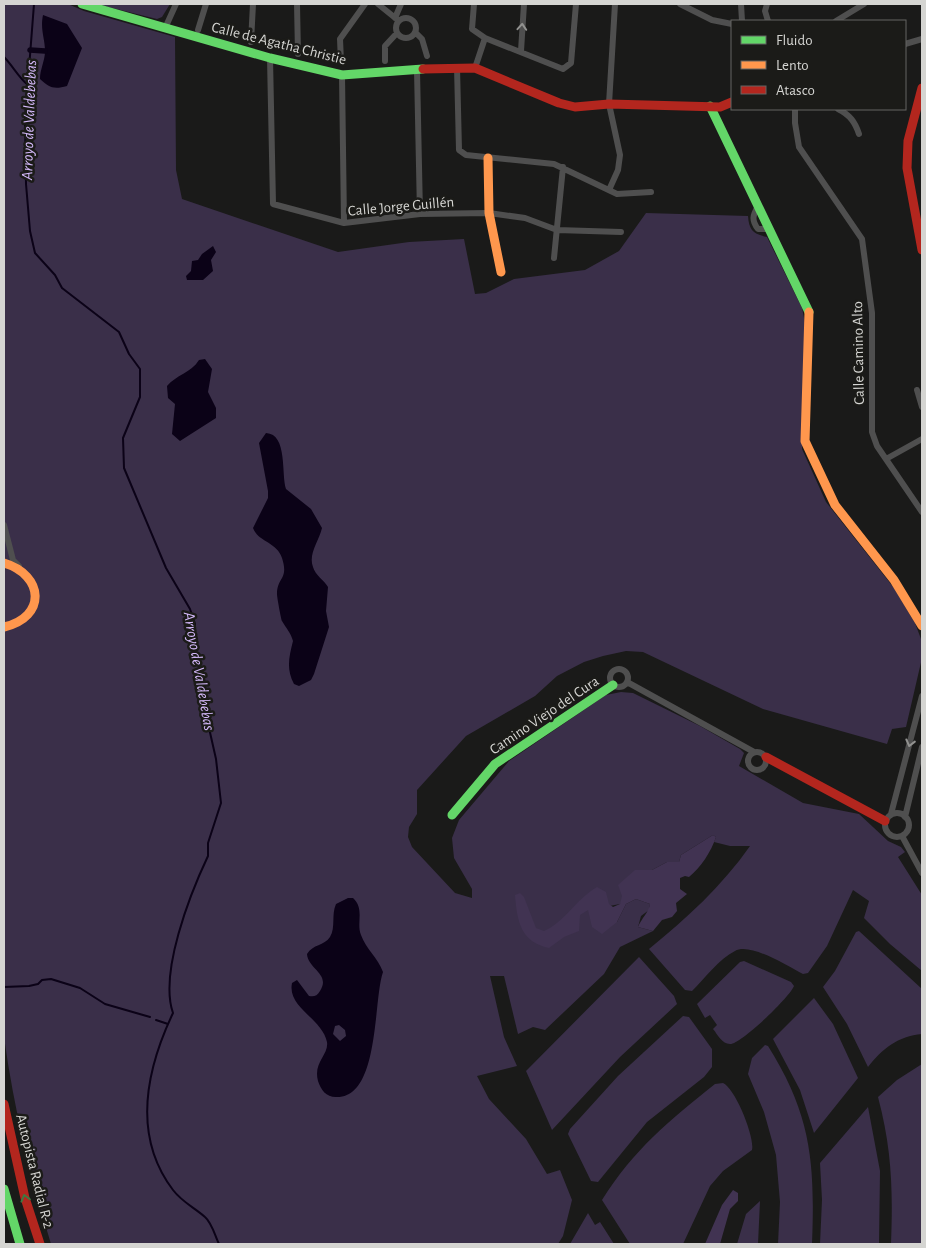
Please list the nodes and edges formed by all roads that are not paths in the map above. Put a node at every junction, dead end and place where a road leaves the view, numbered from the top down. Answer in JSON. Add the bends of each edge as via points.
{"nodes":[{"id":1,"x":82,"y":4,"type":"edge"},
{"id":2,"x":176,"y":4,"type":"edge"},
{"id":3,"x":206,"y":4,"type":"edge"},
{"id":4,"x":253,"y":4,"type":"edge"},
{"id":5,"x":297,"y":4,"type":"edge"},
{"id":6,"x":365,"y":4,"type":"edge"},
{"id":7,"x":378,"y":4,"type":"edge"},
{"id":8,"x":401,"y":4,"type":"edge"},
{"id":9,"x":474,"y":4,"type":"edge"},
{"id":10,"x":524,"y":4,"type":"edge"},
{"id":11,"x":576,"y":4,"type":"edge"},
{"id":12,"x":615,"y":4,"type":"edge"},
{"id":13,"x":680,"y":4,"type":"edge"},
{"id":14,"x":740,"y":4,"type":"edge"},
{"id":15,"x":767,"y":4,"type":"edge"},
{"id":16,"x":864,"y":4,"type":"edge"},
{"id":17,"x":397,"y":20,"type":"junction"},
{"id":18,"x":742,"y":20,"type":"edge"},
{"id":19,"x":768,"y":20,"type":"edge"},
{"id":20,"x":838,"y":20,"type":"edge"},
{"id":21,"x":731,"y":24,"type":"edge"},
{"id":22,"x":166,"y":26,"type":"junction"},
{"id":23,"x":198,"y":30,"type":"dead end"},
{"id":24,"x":415,"y":32,"type":"junction"},
{"id":25,"x":397,"y":33,"type":"junction"},
{"id":26,"x":485,"y":38,"type":"junction"},
{"id":27,"x":922,"y":39,"type":"edge"},
{"id":28,"x":250,"y":42,"type":"dead end"},
{"id":29,"x":906,"y":44,"type":"edge"},
{"id":30,"x":521,"y":51,"type":"junction"},
{"id":31,"x":298,"y":54,"type":"dead end"},
{"id":32,"x":426,"y":56,"type":"dead end"},
{"id":33,"x":270,"y":58,"type":"junction"},
{"id":34,"x":385,"y":61,"type":"dead end"},
{"id":35,"x":341,"y":62,"type":"dead end"},
{"id":36,"x":457,"y":67,"type":"junction"},
{"id":37,"x":474,"y":68,"type":"junction"},
{"id":38,"x":417,"y":70,"type":"junction"},
{"id":39,"x":342,"y":75,"type":"junction"},
{"id":40,"x":922,"y":88,"type":"edge"},
{"id":41,"x":731,"y":102,"type":"edge"},
{"id":42,"x":609,"y":104,"type":"junction"},
{"id":43,"x":710,"y":106,"type":"junction"},
{"id":44,"x":796,"y":110,"type":"edge"},
{"id":45,"x":840,"y":110,"type":"edge"},
{"id":46,"x":859,"y":134,"type":"dead end"},
{"id":47,"x":488,"y":158,"type":"junction"},
{"id":48,"x":563,"y":167,"type":"junction"},
{"id":49,"x":609,"y":190,"type":"junction"},
{"id":50,"x":651,"y":192,"type":"dead end"},
{"id":51,"x":489,"y":213,"type":"junction"},
{"id":52,"x":420,"y":214,"type":"junction"},
{"id":53,"x":344,"y":224,"type":"junction"},
{"id":54,"x":558,"y":230,"type":"junction"},
{"id":55,"x":621,"y":232,"type":"dead end"},
{"id":56,"x":922,"y":250,"type":"edge"},
{"id":57,"x":554,"y":258,"type":"dead end"},
{"id":58,"x":501,"y":272,"type":"dead end"},
{"id":59,"x":916,"y":390,"type":"dead end"},
{"id":60,"x":922,"y":407,"type":"edge"},
{"id":61,"x":922,"y":440,"type":"edge"},
{"id":62,"x":886,"y":458,"type":"junction"},
{"id":63,"x":922,"y":512,"type":"edge"},
{"id":64,"x":4,"y":525,"type":"edge"},
{"id":65,"x":4,"y":564,"type":"edge"},
{"id":66,"x":22,"y":569,"type":"junction"},
{"id":67,"x":922,"y":626,"type":"edge"},
{"id":68,"x":4,"y":627,"type":"edge"},
{"id":69,"x":627,"y":682,"type":"junction"},
{"id":70,"x":613,"y":685,"type":"junction"},
{"id":71,"x":922,"y":696,"type":"edge"},
{"id":72,"x":922,"y":747,"type":"edge"},
{"id":73,"x":752,"y":754,"type":"junction"},
{"id":74,"x":766,"y":757,"type":"junction"},
{"id":75,"x":782,"y":766,"type":"junction"},
{"id":76,"x":762,"y":768,"type":"junction"},
{"id":77,"x":452,"y":815,"type":"dead end"},
{"id":78,"x":905,"y":816,"type":"junction"},
{"id":79,"x":888,"y":818,"type":"junction"},
{"id":80,"x":902,"y":836,"type":"junction"},
{"id":81,"x":922,"y":873,"type":"edge"},
{"id":82,"x":4,"y":1104,"type":"edge"},
{"id":83,"x":4,"y":1189,"type":"edge"},
{"id":84,"x":20,"y":1244,"type":"edge"},
{"id":85,"x":40,"y":1244,"type":"edge"}],
"edges":[{"from":1,"to":22,"type":"main road","name":"Calle de Agatha Christie"},
{"from":2,"to":22,"type":"street"},
{"from":3,"to":23,"type":"street"},
{"from":4,"to":28,"type":"street"},
{"from":5,"to":31,"type":"street"},
{"from":6,"to":35,"type":"street","via":[[340,39]]},
{"from":7,"to":17,"type":"street"},
{"from":8,"to":17,"type":"street"},
{"from":9,"to":26,"type":"street","via":[[472,29]]},
{"from":30,"to":10,"type":"street","one_way":true},
{"from":11,"to":30,"type":"street","via":[[571,63],[563,69]]},
{"from":12,"to":42,"type":"street"},
{"from":13,"to":21,"type":"street","via":[[712,20]]},
{"from":14,"to":18,"type":"street"},
{"from":15,"to":19,"type":"street"},
{"from":16,"to":20,"type":"street"},
{"from":17,"to":24,"type":"street","via":[[412,20]]},
{"from":17,"to":25,"type":"street"},
{"from":22,"to":33,"type":"main road","name":"Calle de Agatha Christie"},
{"from":24,"to":25,"type":"street","via":[[405,38]]},
{"from":24,"to":32,"type":"street","via":[[422,39]]},
{"from":25,"to":34,"type":"street","via":[[385,46]]},
{"from":26,"to":30,"type":"street"},
{"from":26,"to":37,"type":"street"},
{"from":27,"to":29,"type":"street"},
{"from":33,"to":39,"type":"main road","name":"Calle de Agatha Christie"},
{"from":33,"to":53,"type":"street","name":"Calle Jorge Guillén","via":[[272,204]]},
{"from":36,"to":37,"type":"main road","name":"Calle de Agatha Christie"},
{"from":36,"to":38,"type":"main road","name":"Calle de Agatha Christie"},
{"from":36,"to":47,"type":"street","via":[[460,150],[466,156]]},
{"from":37,"to":42,"type":"main road","name":"Calle de Agatha Christie","via":[[559,103],[575,106]]},
{"from":38,"to":39,"type":"main road","name":"Calle de Agatha Christie"},
{"from":38,"to":52,"type":"street"},
{"from":39,"to":53,"type":"street"},
{"from":40,"to":56,"type":"main road","via":[[908,140],[907,168]]},
{"from":41,"to":43,"type":"main road","name":"Calle de Agatha Christie"},
{"from":42,"to":43,"type":"main road","name":"Calle de Agatha Christie"},
{"from":42,"to":49,"type":"street","via":[[620,155],[618,170]]},
{"from":43,"to":67,"type":"main road","via":[[810,315],[805,441],[835,505],[894,580]]},
{"from":44,"to":62,"type":"street","name":"Calle Camino Alto","via":[[799,147],[862,239],[872,313],[872,432]]},
{"from":45,"to":46,"type":"street","via":[[856,123]]},
{"from":47,"to":48,"type":"street"},
{"from":47,"to":51,"type":"main road"},
{"from":48,"to":49,"type":"street"},
{"from":48,"to":54,"type":"street"},
{"from":49,"to":50,"type":"street","via":[[617,194]]},
{"from":51,"to":52,"type":"street","name":"Calle Jorge Guillén"},
{"from":51,"to":54,"type":"street","name":"Calle Jorge Guillén","via":[[525,218]]},
{"from":51,"to":58,"type":"main road"},
{"from":52,"to":53,"type":"street","name":"Calle Jorge Guillén"},
{"from":54,"to":55,"type":"street","name":"Calle Jorge Guillén"},
{"from":54,"to":57,"type":"street"},
{"from":59,"to":60,"type":"street"},
{"from":61,"to":62,"type":"street"},
{"from":62,"to":63,"type":"street","name":"Calle Camino Alto"},
{"from":64,"to":66,"type":"street","via":[[13,560]]},
{"from":65,"to":66,"type":"main road"},
{"from":66,"to":68,"type":"main road","via":[[34,586],[34,607],[20,623]]},
{"from":69,"to":70,"type":"street","via":[[621,687]]},
{"from":69,"to":70,"type":"street","via":[[624,670],[615,669],[610,676]]},
{"from":69,"to":73,"type":"street"},
{"from":70,"to":77,"type":"main road","name":"Camino Viejo del Cura","via":[[495,764]]},
{"from":71,"to":79,"type":"street","one_way":true},
{"from":72,"to":78,"type":"street"},
{"from":73,"to":74,"type":"street","via":[[762,753]]},
{"from":73,"to":76,"type":"street","via":[[748,762],[751,768]]},
{"from":74,"to":75,"type":"main road"},
{"from":74,"to":76,"type":"street"},
{"from":75,"to":76,"type":"street"},
{"from":75,"to":79,"type":"main road"},
{"from":78,"to":79,"type":"street"},
{"from":78,"to":80,"type":"street","via":[[909,825]]},
{"from":79,"to":80,"type":"street","via":[[888,834]]},
{"from":80,"to":81,"type":"street"},
{"from":85,"to":82,"type":"main road","name":"Autopista Radial R-2","one_way":true,"via":[[25,1198]]},
{"from":83,"to":84,"type":"main road"}]}
